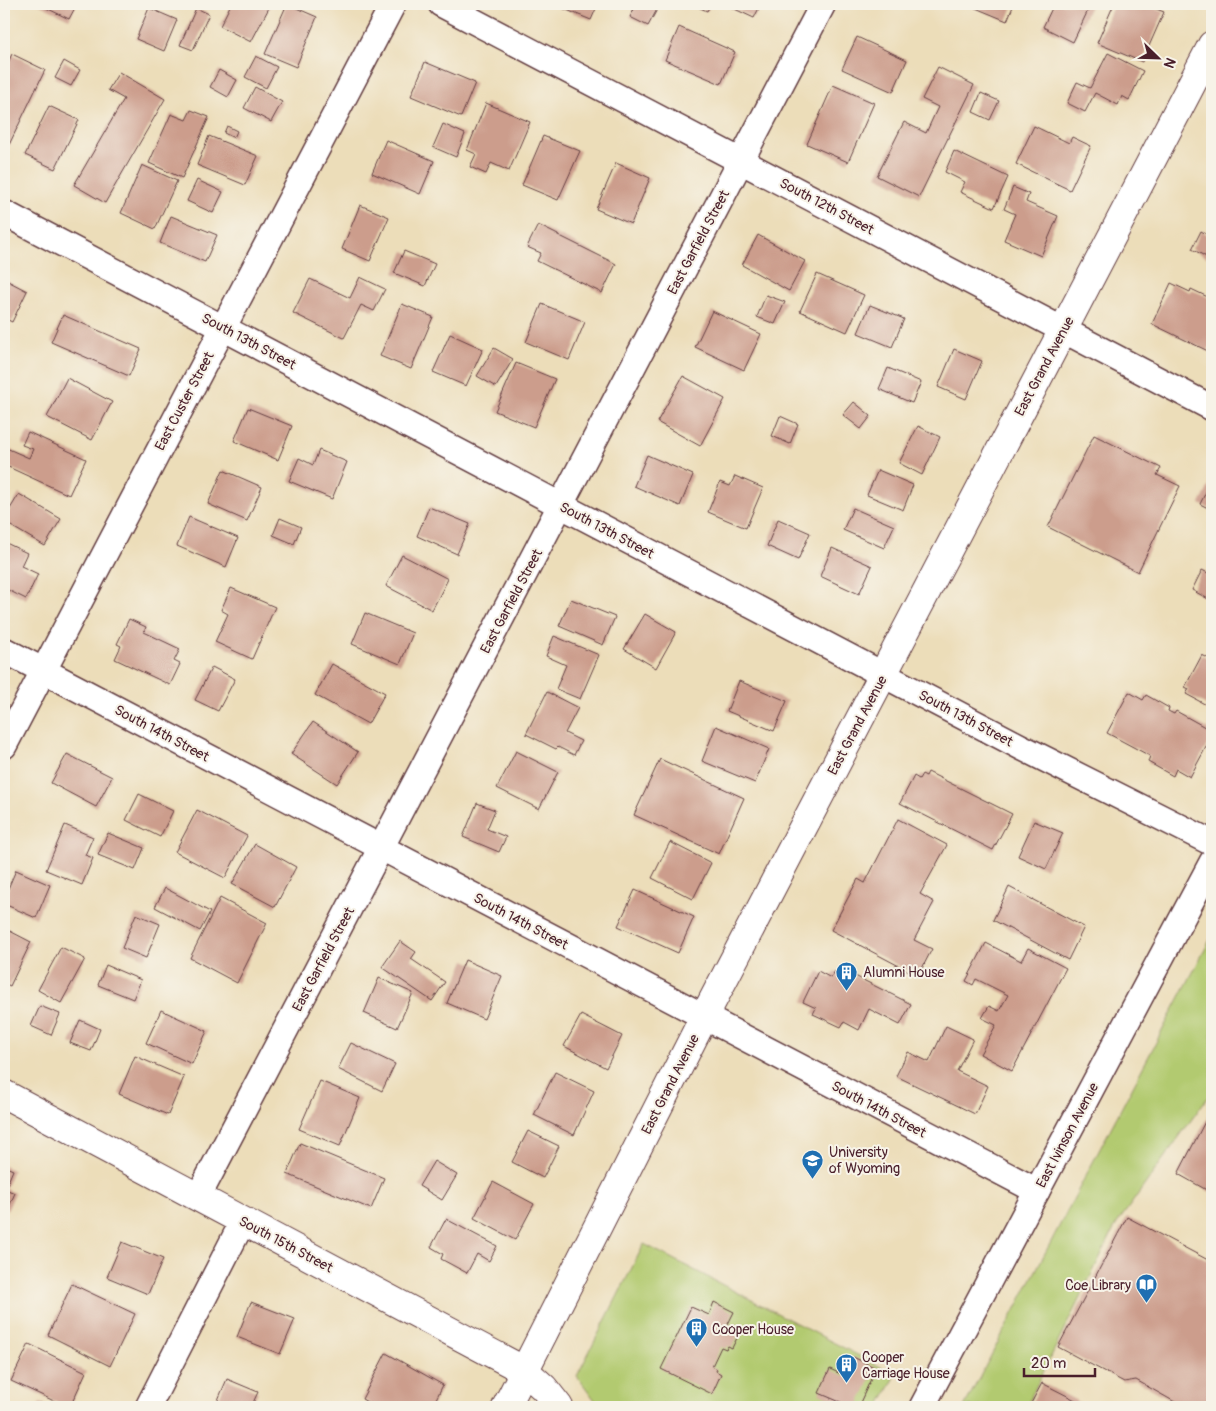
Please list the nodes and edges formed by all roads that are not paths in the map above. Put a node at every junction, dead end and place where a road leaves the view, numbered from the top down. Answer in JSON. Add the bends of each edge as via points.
{"nodes":[{"id":1,"x":393,"y":4,"type":"edge"},
{"id":2,"x":441,"y":4,"type":"edge"},
{"id":3,"x":823,"y":4,"type":"edge"},
{"id":4,"x":1212,"y":46,"type":"edge"},
{"id":5,"x":741,"y":161,"type":"junction"},
{"id":6,"x":4,"y":213,"type":"edge"},
{"id":7,"x":223,"y":328,"type":"junction"},
{"id":8,"x":1063,"y":330,"type":"junction"},
{"id":9,"x":1212,"y":408,"type":"edge"},
{"id":10,"x":560,"y":506,"type":"junction"},
{"id":11,"x":4,"y":650,"type":"edge"},
{"id":12,"x":43,"y":671,"type":"junction"},
{"id":13,"x":884,"y":675,"type":"junction"},
{"id":14,"x":4,"y":746,"type":"edge"},
{"id":15,"x":1212,"y":843,"type":"edge"},
{"id":16,"x":381,"y":848,"type":"junction"},
{"id":17,"x":1212,"y":862,"type":"edge"},
{"id":18,"x":704,"y":1017,"type":"junction"},
{"id":19,"x":4,"y":1094,"type":"edge"},
{"id":20,"x":1037,"y":1191,"type":"junction"},
{"id":21,"x":198,"y":1197,"type":"junction"},
{"id":22,"x":243,"y":1221,"type":"junction"},
{"id":23,"x":525,"y":1370,"type":"junction"},
{"id":24,"x":148,"y":1407,"type":"edge"},
{"id":25,"x":506,"y":1407,"type":"edge"},
{"id":26,"x":559,"y":1407,"type":"edge"},
{"id":27,"x":922,"y":1407,"type":"edge"}],
"edges":[{"from":1,"to":7,"type":"street","name":"East Custer Street"},
{"from":2,"to":5,"type":"street","name":"South 12th Street"},
{"from":3,"to":5,"type":"street","name":"East Garfield Street"},
{"from":4,"to":8,"type":"main road","name":"East Grand Avenue"},
{"from":5,"to":8,"type":"street","name":"South 12th Street"},
{"from":5,"to":10,"type":"street","name":"East Garfield Street"},
{"from":6,"to":7,"type":"street","name":"South 13th Street"},
{"from":7,"to":10,"type":"street","name":"South 13th Street"},
{"from":7,"to":12,"type":"street","name":"East Custer Street"},
{"from":8,"to":9,"type":"street","name":"South 12th Street"},
{"from":8,"to":13,"type":"main road","name":"East Grand Avenue"},
{"from":10,"to":13,"type":"street","name":"South 13th Street"},
{"from":10,"to":16,"type":"street","name":"East Garfield Street"},
{"from":11,"to":12,"type":"street","name":"South 14th Street"},
{"from":12,"to":14,"type":"street","name":"East Custer Street"},
{"from":12,"to":16,"type":"street","name":"South 14th Street"},
{"from":13,"to":15,"type":"street","name":"South 13th Street"},
{"from":13,"to":18,"type":"main road","name":"East Grand Avenue"},
{"from":16,"to":18,"type":"street","name":"South 14th Street"},
{"from":16,"to":21,"type":"street","name":"East Garfield Street"},
{"from":17,"to":20,"type":"street","name":"East Ivinson Avenue"},
{"from":18,"to":20,"type":"street","name":"South 14th Street"},
{"from":18,"to":23,"type":"main road","name":"East Grand Avenue"},
{"from":19,"to":21,"type":"main road","name":"South 15th Street"},
{"from":20,"to":27,"type":"street","name":"East Ivinson Avenue"},
{"from":21,"to":22,"type":"main road","name":"South 15th Street"},
{"from":22,"to":23,"type":"main road","name":"South 15th Street"},
{"from":22,"to":24,"type":"street"},
{"from":23,"to":25,"type":"main road","name":"East Grand Avenue"},
{"from":23,"to":26,"type":"main road","name":"South 15th Street"}]}
